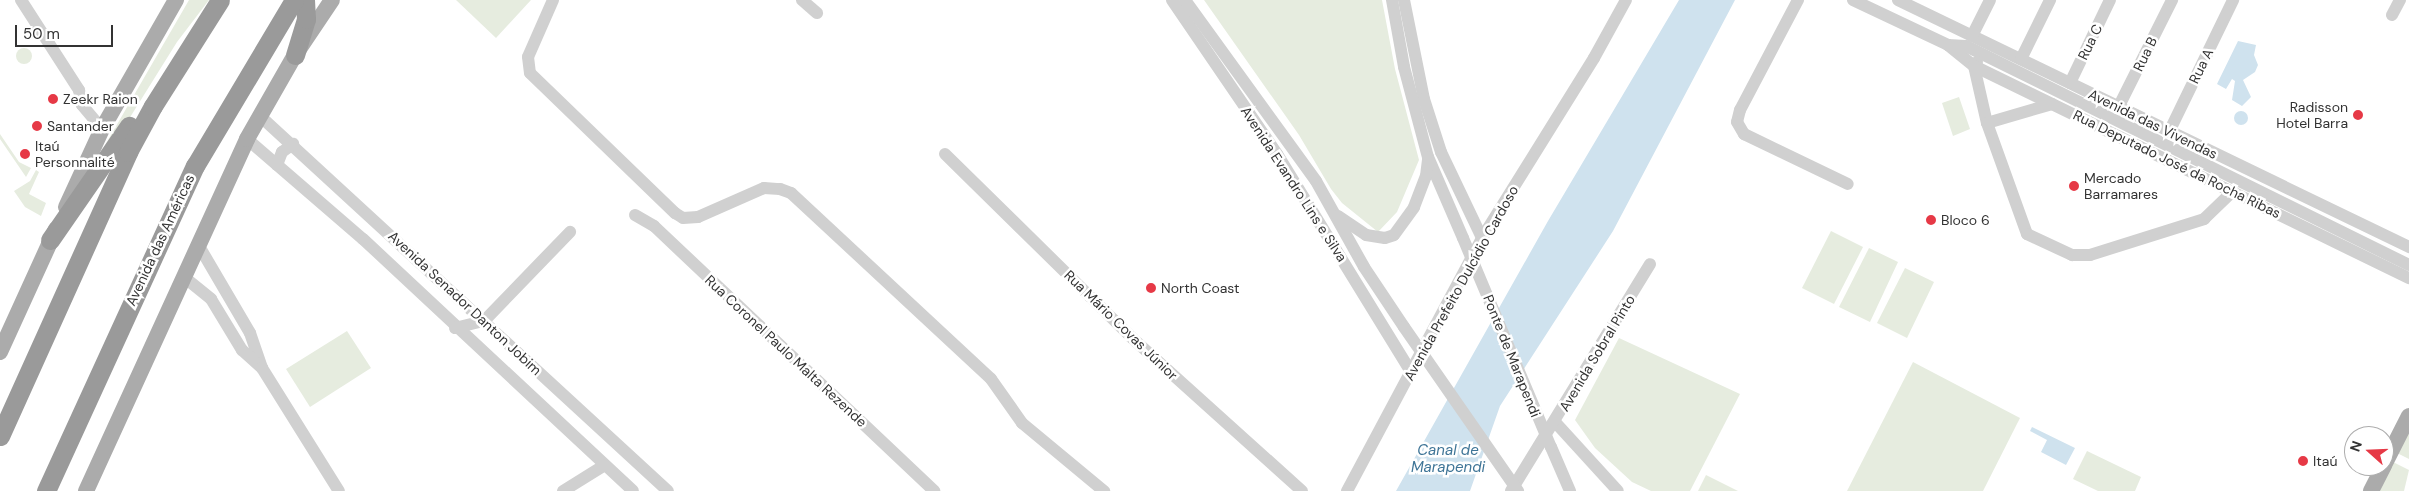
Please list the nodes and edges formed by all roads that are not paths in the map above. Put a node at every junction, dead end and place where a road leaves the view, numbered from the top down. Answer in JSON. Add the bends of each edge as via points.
{"nodes":[{"id":1,"x":21,"y":0,"type":"edge"},
{"id":2,"x":176,"y":0,"type":"edge"},
{"id":3,"x":294,"y":0,"type":"edge"},
{"id":4,"x":304,"y":0,"type":"edge"},
{"id":5,"x":332,"y":0,"type":"edge"},
{"id":6,"x":554,"y":0,"type":"edge"},
{"id":7,"x":802,"y":0,"type":"edge"},
{"id":8,"x":1172,"y":0,"type":"edge"},
{"id":9,"x":1185,"y":0,"type":"edge"},
{"id":10,"x":1392,"y":0,"type":"edge"},
{"id":11,"x":1404,"y":0,"type":"edge"},
{"id":12,"x":1626,"y":0,"type":"edge"},
{"id":13,"x":1798,"y":0,"type":"edge"},
{"id":14,"x":1853,"y":0,"type":"edge"},
{"id":15,"x":1898,"y":0,"type":"edge"},
{"id":16,"x":1990,"y":0,"type":"edge"},
{"id":17,"x":2050,"y":0,"type":"edge"},
{"id":18,"x":2110,"y":0,"type":"edge"},
{"id":19,"x":2172,"y":0,"type":"edge"},
{"id":20,"x":2233,"y":0,"type":"edge"},
{"id":21,"x":2400,"y":0,"type":"edge"},
{"id":22,"x":217,"y":5,"type":"edge"},
{"id":23,"x":1924,"y":5,"type":"edge"},
{"id":24,"x":817,"y":13,"type":"dead end"},
{"id":25,"x":2392,"y":15,"type":"dead end"},
{"id":26,"x":1972,"y":36,"type":"junction"},
{"id":27,"x":1948,"y":45,"type":"junction"},
{"id":28,"x":1982,"y":54,"type":"junction"},
{"id":29,"x":295,"y":55,"type":"junction"},
{"id":30,"x":2020,"y":59,"type":"junction"},
{"id":31,"x":1215,"y":64,"type":"junction"},
{"id":32,"x":1974,"y":66,"type":"junction"},
{"id":33,"x":2070,"y":83,"type":"junction"},
{"id":34,"x":1424,"y":99,"type":"junction"},
{"id":35,"x":2052,"y":104,"type":"junction"},
{"id":36,"x":1264,"y":107,"type":"junction"},
{"id":37,"x":2118,"y":108,"type":"junction"},
{"id":38,"x":260,"y":116,"type":"junction"},
{"id":39,"x":1987,"y":123,"type":"junction"},
{"id":40,"x":102,"y":129,"type":"junction"},
{"id":41,"x":2169,"y":132,"type":"junction"},
{"id":42,"x":247,"y":139,"type":"junction"},
{"id":43,"x":293,"y":144,"type":"junction"},
{"id":44,"x":945,"y":154,"type":"dead end"},
{"id":45,"x":1428,"y":157,"type":"junction"},
{"id":46,"x":277,"y":164,"type":"junction"},
{"id":47,"x":2211,"y":174,"type":"junction"},
{"id":48,"x":1316,"y":181,"type":"junction"},
{"id":49,"x":1848,"y":184,"type":"dead end"},
{"id":50,"x":2233,"y":191,"type":"junction"},
{"id":51,"x":1336,"y":214,"type":"junction"},
{"id":52,"x":636,"y":215,"type":"dead end"},
{"id":53,"x":570,"y":232,"type":"dead end"},
{"id":54,"x":394,"y":238,"type":"junction"},
{"id":55,"x":1482,"y":238,"type":"junction"},
{"id":56,"x":50,"y":240,"type":"junction"},
{"id":57,"x":199,"y":246,"type":"junction"},
{"id":58,"x":2409,"y":247,"type":"edge"},
{"id":59,"x":1338,"y":252,"type":"junction"},
{"id":60,"x":377,"y":253,"type":"junction"},
{"id":61,"x":1650,"y":264,"type":"dead end"},
{"id":62,"x":2409,"y":265,"type":"edge"},
{"id":63,"x":184,"y":277,"type":"junction"},
{"id":64,"x":2409,"y":278,"type":"edge"},
{"id":65,"x":484,"y":321,"type":"junction"},
{"id":66,"x":455,"y":328,"type":"junction"},
{"id":67,"x":0,"y":352,"type":"edge"},
{"id":68,"x":262,"y":368,"type":"junction"},
{"id":69,"x":1411,"y":372,"type":"junction"},
{"id":70,"x":2409,"y":416,"type":"edge"},
{"id":71,"x":1555,"y":422,"type":"junction"},
{"id":72,"x":72,"y":434,"type":"junction"},
{"id":73,"x":0,"y":436,"type":"edge"},
{"id":74,"x":2394,"y":446,"type":"edge"},
{"id":75,"x":605,"y":465,"type":"junction"},
{"id":76,"x":2379,"y":476,"type":"edge"},
{"id":77,"x":1616,"y":488,"type":"edge"},
{"id":78,"x":46,"y":491,"type":"edge"},
{"id":79,"x":60,"y":491,"type":"edge"},
{"id":80,"x":86,"y":491,"type":"edge"},
{"id":81,"x":339,"y":491,"type":"edge"},
{"id":82,"x":563,"y":491,"type":"edge"},
{"id":83,"x":632,"y":491,"type":"edge"},
{"id":84,"x":668,"y":491,"type":"edge"},
{"id":85,"x":934,"y":491,"type":"edge"},
{"id":86,"x":1104,"y":491,"type":"edge"},
{"id":87,"x":1302,"y":491,"type":"edge"},
{"id":88,"x":1347,"y":491,"type":"edge"},
{"id":89,"x":1511,"y":491,"type":"edge"},
{"id":90,"x":1518,"y":491,"type":"edge"},
{"id":91,"x":1570,"y":491,"type":"edge"},
{"id":92,"x":1626,"y":491,"type":"edge"},
{"id":93,"x":2371,"y":491,"type":"edge"}],
"edges":[{"from":1,"to":40,"type":"street","via":[[79,90],[82,105]]},
{"from":2,"to":40,"type":"main road"},
{"from":3,"to":72,"type":"highway","name":"Avenida das Américas","via":[[195,166]]},
{"from":4,"to":29,"type":"highway","via":[[306,19]]},
{"from":5,"to":29,"type":"main road"},
{"from":6,"to":86,"type":"street","via":[[528,57],[530,73],[675,213],[692,219],[764,188],[790,193],[991,379],[1022,422]]},
{"from":7,"to":24,"type":"street"},
{"from":8,"to":31,"type":"street","name":"Avenida Evandro Lins e Silva"},
{"from":9,"to":36,"type":"street","name":"Avenida Evandro Lins e Silva"},
{"from":10,"to":45,"type":"street","via":[[1404,66]]},
{"from":11,"to":34,"type":"street"},
{"from":12,"to":55,"type":"street","name":"Avenida Prefeito Dulcídio Cardoso","via":[[1594,58]]},
{"from":13,"to":49,"type":"street","via":[[1740,110],[1738,122],[1744,134]]},
{"from":14,"to":27,"type":"street","name":"Rua Deputado José da Rocha Ribas"},
{"from":15,"to":23,"type":"street","name":"Avenida das Vivendas"},
{"from":16,"to":26,"type":"street"},
{"from":17,"to":30,"type":"street"},
{"from":18,"to":33,"type":"street","name":"Rua C"},
{"from":19,"to":37,"type":"street","name":"Rua B"},
{"from":20,"to":41,"type":"street","name":"Rua A"},
{"from":21,"to":25,"type":"street"},
{"from":22,"to":56,"type":"highway","via":[[172,56],[105,164]]},
{"from":22,"to":73,"type":"highway","via":[[128,152]]},
{"from":23,"to":26,"type":"street","name":"Avenida das Vivendas"},
{"from":26,"to":30,"type":"street","name":"Avenida das Vivendas"},
{"from":27,"to":28,"type":"street","name":"Rua Deputado José da Rocha Ribas","via":[[1966,46]]},
{"from":27,"to":32,"type":"street","name":"Rua Deputado José da Rocha Ribas"},
{"from":28,"to":32,"type":"street"},
{"from":28,"to":47,"type":"street","name":"Rua Deputado José da Rocha Ribas"},
{"from":29,"to":38,"type":"main road"},
{"from":30,"to":33,"type":"street","name":"Avenida das Vivendas"},
{"from":31,"to":36,"type":"street"},
{"from":31,"to":59,"type":"street","name":"Avenida Evandro Lins e Silva","via":[[1277,154]]},
{"from":32,"to":35,"type":"street","name":"Rua Deputado José da Rocha Ribas"},
{"from":32,"to":39,"type":"street"},
{"from":33,"to":37,"type":"street","name":"Avenida das Vivendas"},
{"from":34,"to":45,"type":"street"},
{"from":34,"to":55,"type":"street","via":[[1441,152]]},
{"from":35,"to":39,"type":"street"},
{"from":35,"to":47,"type":"street","name":"Rua Deputado José da Rocha Ribas"},
{"from":36,"to":48,"type":"street","name":"Avenida Evandro Lins e Silva"},
{"from":37,"to":41,"type":"street","name":"Avenida das Vivendas"},
{"from":38,"to":42,"type":"main road"},
{"from":38,"to":43,"type":"street","name":"Avenida Senador Danton Jobim"},
{"from":39,"to":50,"type":"street","via":[[2027,234],[2072,255],[2090,255],[2204,219]]},
{"from":40,"to":56,"type":"main road"},
{"from":41,"to":58,"type":"street","name":"Avenida das Vivendas"},
{"from":42,"to":46,"type":"street","name":"Avenida Senador Danton Jobim"},
{"from":42,"to":57,"type":"main road"},
{"from":43,"to":46,"type":"street","via":[[282,152]]},
{"from":43,"to":54,"type":"street","name":"Avenida Senador Danton Jobim"},
{"from":44,"to":87,"type":"street","name":"Rua Mário Covas Júnior","via":[[1131,337]]},
{"from":45,"to":51,"type":"street","via":[[1422,190],[1404,226],[1394,235],[1385,238],[1366,235]]},
{"from":45,"to":91,"type":"street","name":"Ponte de Marapendi","bridge":true},
{"from":46,"to":60,"type":"street","name":"Avenida Senador Danton Jobim"},
{"from":47,"to":50,"type":"street","name":"Rua Deputado José da Rocha Ribas"},
{"from":47,"to":62,"type":"street","name":"Rua Deputado José da Rocha Ribas"},
{"from":48,"to":51,"type":"street","name":"Avenida Evandro Lins e Silva"},
{"from":48,"to":59,"type":"street"},
{"from":50,"to":64,"type":"street","name":"Rua Deputado José da Rocha Ribas"},
{"from":51,"to":90,"type":"street","name":"Avenida Evandro Lins e Silva","bridge":true,"via":[[1364,267],[1404,328]]},
{"from":52,"to":85,"type":"street","name":"Rua Coronel Paulo Malta Rezende","via":[[654,226]]},
{"from":53,"to":65,"type":"street"},
{"from":54,"to":60,"type":"street"},
{"from":54,"to":65,"type":"street","name":"Avenida Senador Danton Jobim"},
{"from":55,"to":69,"type":"street","name":"Avenida Prefeito Dulcídio Cardoso"},
{"from":56,"to":67,"type":"main road"},
{"from":57,"to":63,"type":"main road"},
{"from":57,"to":68,"type":"street","via":[[250,334]]},
{"from":59,"to":69,"type":"street","name":"Avenida Evandro Lins e Silva"},
{"from":60,"to":66,"type":"street","name":"Avenida Senador Danton Jobim"},
{"from":61,"to":71,"type":"street","name":"Avenida Sobral Pinto"},
{"from":63,"to":68,"type":"street","via":[[210,299],[242,350]]},
{"from":63,"to":80,"type":"main road"},
{"from":65,"to":66,"type":"street"},
{"from":65,"to":84,"type":"street","name":"Avenida Senador Danton Jobim"},
{"from":66,"to":75,"type":"street","name":"Avenida Senador Danton Jobim"},
{"from":68,"to":81,"type":"street"},
{"from":69,"to":88,"type":"street","name":"Avenida Prefeito Dulcídio Cardoso"},
{"from":70,"to":74,"type":"main road"},
{"from":71,"to":77,"type":"street"},
{"from":71,"to":89,"type":"street","name":"Avenida Sobral Pinto"},
{"from":72,"to":78,"type":"highway","name":"Avenida das Américas"},
{"from":72,"to":79,"type":"highway","via":[[70,464]]},
{"from":75,"to":82,"type":"street"},
{"from":75,"to":83,"type":"street","name":"Avenida Senador Danton Jobim"},
{"from":76,"to":93,"type":"main road"},
{"from":77,"to":92,"type":"street"}]}
